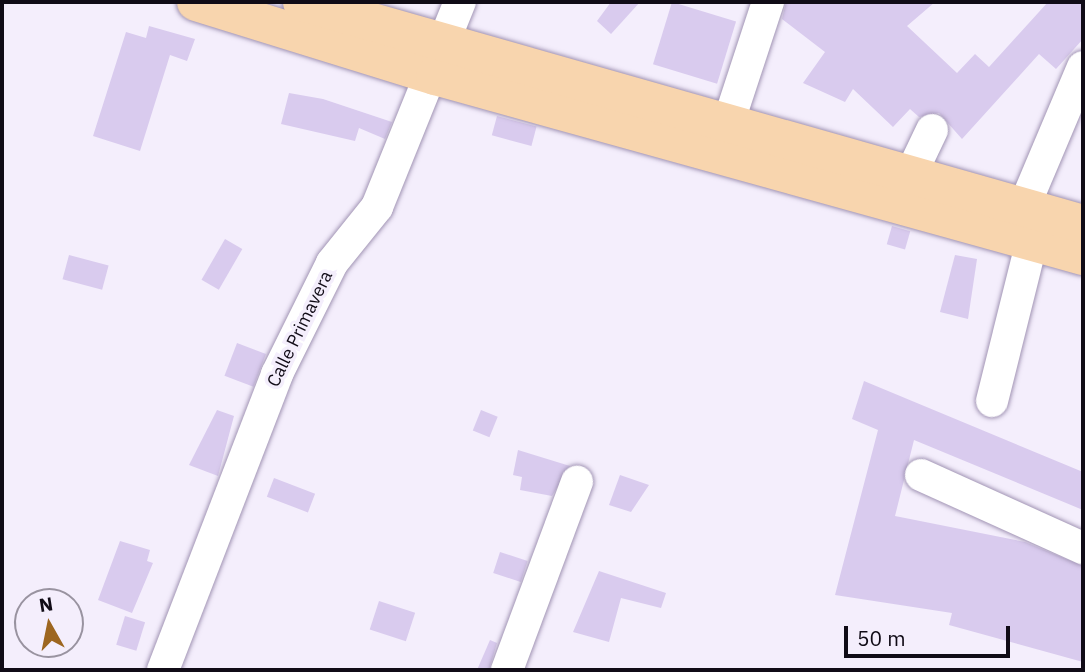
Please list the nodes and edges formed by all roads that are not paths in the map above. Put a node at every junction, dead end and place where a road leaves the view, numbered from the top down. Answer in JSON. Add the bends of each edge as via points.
{"nodes":[{"id":1,"x":196,"y":2,"type":"edge"},
{"id":2,"x":302,"y":2,"type":"edge"},
{"id":3,"x":460,"y":2,"type":"edge"},
{"id":4,"x":768,"y":2,"type":"edge"},
{"id":5,"x":438,"y":60,"type":"junction"},
{"id":6,"x":1083,"y":67,"type":"edge"},
{"id":7,"x":932,"y":130,"type":"dead end"},
{"id":8,"x":723,"y":138,"type":"junction"},
{"id":9,"x":903,"y":189,"type":"junction"},
{"id":10,"x":1083,"y":223,"type":"edge"},
{"id":11,"x":1027,"y":225,"type":"junction"},
{"id":12,"x":1083,"y":256,"type":"edge"},
{"id":13,"x":992,"y":401,"type":"dead end"},
{"id":14,"x":921,"y":475,"type":"dead end"},
{"id":15,"x":577,"y":482,"type":"dead end"},
{"id":16,"x":1083,"y":548,"type":"edge"},
{"id":17,"x":163,"y":670,"type":"edge"},
{"id":18,"x":507,"y":670,"type":"edge"}],
"edges":[{"from":1,"to":5,"type":"main road"},
{"from":2,"to":5,"type":"main road"},
{"from":3,"to":5,"type":"street","name":"Calle Primavera"},
{"from":4,"to":8,"type":"street"},
{"from":5,"to":8,"type":"main road"},
{"from":5,"to":17,"type":"street","name":"Calle Primavera","via":[[377,207],[331,263],[276,374]]},
{"from":6,"to":11,"type":"street"},
{"from":7,"to":9,"type":"street"},
{"from":8,"to":9,"type":"main road"},
{"from":9,"to":11,"type":"main road"},
{"from":10,"to":11,"type":"main road"},
{"from":11,"to":12,"type":"main road"},
{"from":11,"to":13,"type":"street"},
{"from":14,"to":16,"type":"street"},
{"from":15,"to":18,"type":"street"}]}
